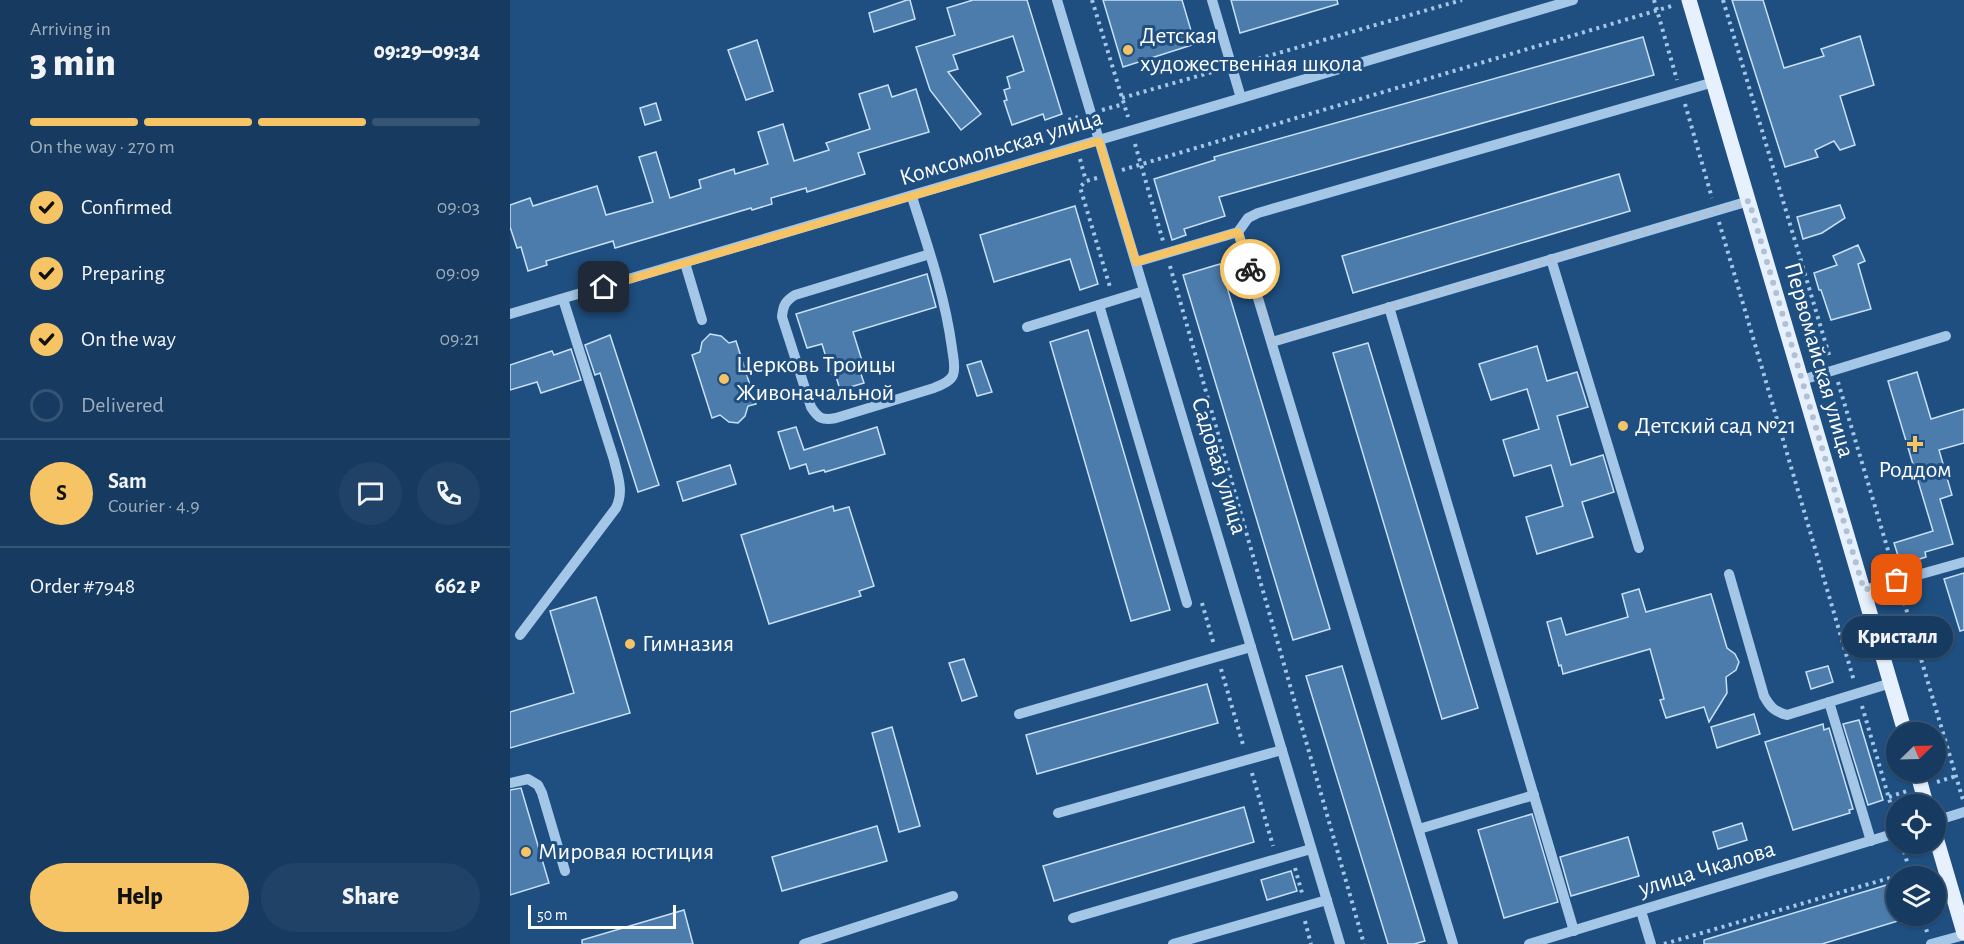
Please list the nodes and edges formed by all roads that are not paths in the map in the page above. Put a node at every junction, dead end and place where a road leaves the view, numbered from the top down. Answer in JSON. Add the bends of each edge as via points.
{"nodes":[{"id":1,"x":1058,"y":0,"type":"edge"},
{"id":2,"x":1212,"y":0,"type":"edge"},
{"id":3,"x":1574,"y":0,"type":"edge"},
{"id":4,"x":1689,"y":0,"type":"edge"},
{"id":5,"x":1714,"y":82,"type":"junction"},
{"id":6,"x":1241,"y":99,"type":"junction"},
{"id":7,"x":1099,"y":141,"type":"junction"},
{"id":8,"x":912,"y":197,"type":"junction"},
{"id":9,"x":1749,"y":201,"type":"junction"},
{"id":10,"x":1238,"y":232,"type":"junction"},
{"id":11,"x":930,"y":254,"type":"junction"},
{"id":12,"x":1551,"y":259,"type":"junction"},
{"id":13,"x":1136,"y":262,"type":"junction"},
{"id":14,"x":685,"y":263,"type":"junction"},
{"id":15,"x":1144,"y":291,"type":"junction"},
{"id":16,"x":563,"y":299,"type":"junction"},
{"id":17,"x":1099,"y":305,"type":"junction"},
{"id":18,"x":1389,"y":307,"type":"junction"},
{"id":19,"x":510,"y":315,"type":"edge"},
{"id":20,"x":702,"y":320,"type":"dead end"},
{"id":21,"x":1027,"y":327,"type":"dead end"},
{"id":22,"x":1946,"y":336,"type":"dead end"},
{"id":23,"x":1272,"y":342,"type":"junction"},
{"id":24,"x":1802,"y":380,"type":"junction"},
{"id":25,"x":1639,"y":548,"type":"dead end"},
{"id":26,"x":1964,"y":562,"type":"edge"},
{"id":27,"x":1729,"y":573,"type":"dead end"},
{"id":28,"x":1864,"y":590,"type":"junction"},
{"id":29,"x":1187,"y":603,"type":"dead end"},
{"id":30,"x":519,"y":635,"type":"dead end"},
{"id":31,"x":1251,"y":647,"type":"junction"},
{"id":32,"x":1891,"y":683,"type":"junction"},
{"id":33,"x":1829,"y":702,"type":"junction"},
{"id":34,"x":1019,"y":714,"type":"dead end"},
{"id":35,"x":1902,"y":722,"type":"edge"},
{"id":36,"x":1282,"y":750,"type":"junction"},
{"id":37,"x":510,"y":783,"type":"edge"},
{"id":38,"x":1534,"y":795,"type":"junction"},
{"id":39,"x":1964,"y":812,"type":"edge"},
{"id":40,"x":1058,"y":813,"type":"dead end"},
{"id":41,"x":1946,"y":818,"type":"edge"},
{"id":42,"x":1419,"y":829,"type":"junction"},
{"id":43,"x":1886,"y":836,"type":"edge"},
{"id":44,"x":1871,"y":841,"type":"junction"},
{"id":45,"x":1311,"y":849,"type":"junction"},
{"id":46,"x":1941,"y":854,"type":"edge"},
{"id":47,"x":565,"y":871,"type":"dead end"},
{"id":48,"x":953,"y":896,"type":"dead end"},
{"id":49,"x":1327,"y":900,"type":"junction"},
{"id":50,"x":1641,"y":911,"type":"junction"},
{"id":51,"x":1073,"y":918,"type":"dead end"},
{"id":52,"x":1575,"y":931,"type":"junction"},
{"id":53,"x":1964,"y":932,"type":"edge"},
{"id":54,"x":804,"y":944,"type":"edge"},
{"id":55,"x":1173,"y":944,"type":"edge"},
{"id":56,"x":1340,"y":944,"type":"edge"},
{"id":57,"x":1453,"y":944,"type":"edge"},
{"id":58,"x":1529,"y":944,"type":"edge"},
{"id":59,"x":1651,"y":944,"type":"edge"},
{"id":60,"x":1931,"y":944,"type":"edge"}],
"edges":[{"from":1,"to":7,"type":"street","name":"Садовая улица"},
{"from":2,"to":6,"type":"street"},
{"from":3,"to":6,"type":"street","name":"Комсомольская улица"},
{"from":4,"to":5,"type":"main road","name":"Первомайская улица"},
{"from":5,"to":9,"type":"main road","name":"Первомайская улица"},
{"from":5,"to":10,"type":"street","via":[[1258,213],[1248,218]]},
{"from":6,"to":7,"type":"street","name":"Комсомольская улица"},
{"from":7,"to":8,"type":"street","name":"Комсомольская улица"},
{"from":7,"to":13,"type":"street","name":"Садовая улица"},
{"from":8,"to":11,"type":"street"},
{"from":8,"to":14,"type":"street","name":"Комсомольская улица"},
{"from":9,"to":12,"type":"street"},
{"from":9,"to":24,"type":"main road","name":"Первомайская улица"},
{"from":10,"to":13,"type":"street"},
{"from":10,"to":23,"type":"street"},
{"from":11,"to":11,"type":"street","via":[[787,300],[782,317],[811,407],[818,417],[836,418],[934,388],[952,377],[948,322]]},
{"from":12,"to":18,"type":"street"},
{"from":12,"to":25,"type":"street"},
{"from":13,"to":15,"type":"street","name":"Садовая улица"},
{"from":14,"to":16,"type":"street","name":"Комсомольская улица"},
{"from":14,"to":20,"type":"street"},
{"from":15,"to":17,"type":"street"},
{"from":15,"to":31,"type":"street","name":"Садовая улица"},
{"from":16,"to":19,"type":"street","name":"Комсомольская улица"},
{"from":16,"to":30,"type":"street","via":[[614,460],[620,498]]},
{"from":17,"to":21,"type":"street"},
{"from":17,"to":29,"type":"street"},
{"from":18,"to":23,"type":"street"},
{"from":18,"to":38,"type":"street"},
{"from":22,"to":24,"type":"street"},
{"from":23,"to":42,"type":"street"},
{"from":24,"to":28,"type":"main road","name":"Первомайская улица"},
{"from":26,"to":28,"type":"street"},
{"from":27,"to":33,"type":"street","via":[[1764,696],[1770,705],[1787,715]]},
{"from":28,"to":32,"type":"main road","name":"Первомайская улица"},
{"from":31,"to":34,"type":"street"},
{"from":31,"to":36,"type":"street","name":"Садовая улица"},
{"from":32,"to":33,"type":"street"},
{"from":32,"to":35,"type":"main road","name":"Первомайская улица"},
{"from":33,"to":44,"type":"street"},
{"from":36,"to":40,"type":"street"},
{"from":36,"to":45,"type":"street","name":"Садовая улица"},
{"from":37,"to":47,"type":"street","via":[[528,779],[538,785]]},
{"from":38,"to":42,"type":"street"},
{"from":38,"to":52,"type":"street"},
{"from":39,"to":41,"type":"street"},
{"from":42,"to":57,"type":"street"},
{"from":43,"to":44,"type":"street","name":"улица Чкалова"},
{"from":44,"to":50,"type":"street","name":"улица Чкалова"},
{"from":45,"to":49,"type":"street","name":"Садовая улица"},
{"from":45,"to":51,"type":"street"},
{"from":46,"to":53,"type":"main road"},
{"from":48,"to":54,"type":"street"},
{"from":49,"to":55,"type":"street"},
{"from":49,"to":56,"type":"street","name":"Садовая улица"},
{"from":50,"to":52,"type":"street","name":"улица Чкалова"},
{"from":50,"to":59,"type":"street"},
{"from":52,"to":58,"type":"street","name":"улица Чкалова"},
{"from":53,"to":60,"type":"street"}]}
